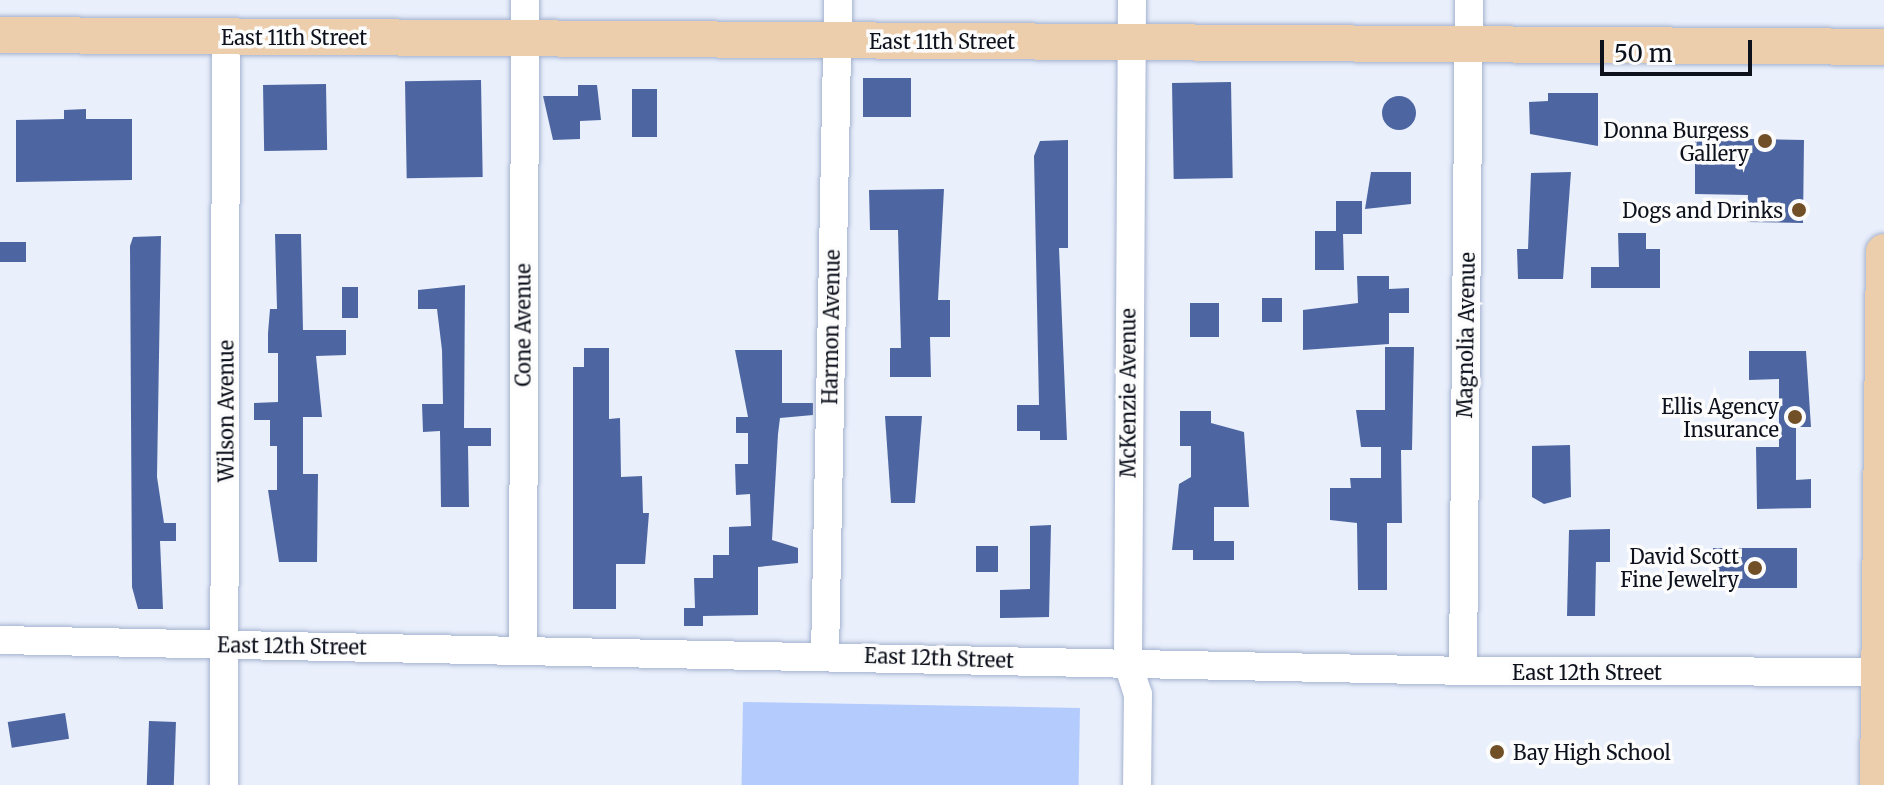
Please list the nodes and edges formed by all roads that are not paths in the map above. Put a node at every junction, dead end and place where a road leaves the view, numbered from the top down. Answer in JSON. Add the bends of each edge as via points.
{"nodes":[{"id":1,"x":525,"y":0,"type":"edge"},
{"id":2,"x":838,"y":0,"type":"edge"},
{"id":3,"x":1132,"y":0,"type":"edge"},
{"id":4,"x":1469,"y":0,"type":"edge"},
{"id":5,"x":0,"y":35,"type":"edge"},
{"id":6,"x":226,"y":36,"type":"junction"},
{"id":7,"x":523,"y":38,"type":"junction"},
{"id":8,"x":838,"y":40,"type":"junction"},
{"id":9,"x":1129,"y":42,"type":"junction"},
{"id":10,"x":1469,"y":44,"type":"junction"},
{"id":11,"x":1884,"y":47,"type":"edge"},
{"id":12,"x":1884,"y":252,"type":"edge"},
{"id":13,"x":0,"y":640,"type":"edge"},
{"id":14,"x":227,"y":645,"type":"junction"},
{"id":15,"x":523,"y":650,"type":"junction"},
{"id":16,"x":825,"y":655,"type":"junction"},
{"id":17,"x":1128,"y":664,"type":"junction"},
{"id":18,"x":1463,"y":671,"type":"junction"},
{"id":19,"x":1881,"y":672,"type":"edge"},
{"id":20,"x":224,"y":785,"type":"edge"},
{"id":21,"x":1137,"y":785,"type":"edge"},
{"id":22,"x":1878,"y":785,"type":"edge"}],
"edges":[{"from":1,"to":7,"type":"street","name":"Cone Avenue"},
{"from":2,"to":8,"type":"street","name":"Harmon Avenue"},
{"from":3,"to":9,"type":"street","name":"McKenzie Avenue"},
{"from":4,"to":10,"type":"street","name":"Magnolia Avenue"},
{"from":5,"to":6,"type":"main road","name":"East 11th Street"},
{"from":6,"to":7,"type":"main road","name":"East 11th Street"},
{"from":6,"to":14,"type":"street","name":"Wilson Avenue"},
{"from":7,"to":8,"type":"main road","name":"East 11th Street"},
{"from":7,"to":15,"type":"street","name":"Cone Avenue"},
{"from":8,"to":9,"type":"main road","name":"East 11th Street"},
{"from":8,"to":16,"type":"street","name":"Harmon Avenue"},
{"from":9,"to":10,"type":"main road","name":"East 11th Street"},
{"from":9,"to":17,"type":"street","name":"McKenzie Avenue"},
{"from":10,"to":11,"type":"main road","name":"East 11th Street"},
{"from":10,"to":18,"type":"street","name":"Magnolia Avenue"},
{"from":12,"to":19,"type":"main road"},
{"from":13,"to":14,"type":"street","name":"East 12th Street"},
{"from":14,"to":15,"type":"street","name":"East 12th Street"},
{"from":14,"to":20,"type":"street","name":"Wilson Avenue"},
{"from":15,"to":16,"type":"street","name":"East 12th Street"},
{"from":16,"to":17,"type":"street","name":"East 12th Street"},
{"from":17,"to":18,"type":"street","name":"East 12th Street"},
{"from":17,"to":21,"type":"street","name":"McKenzie Avenue","via":[[1138,694]]},
{"from":18,"to":19,"type":"street","name":"East 12th Street"},
{"from":19,"to":22,"type":"main road"}]}
